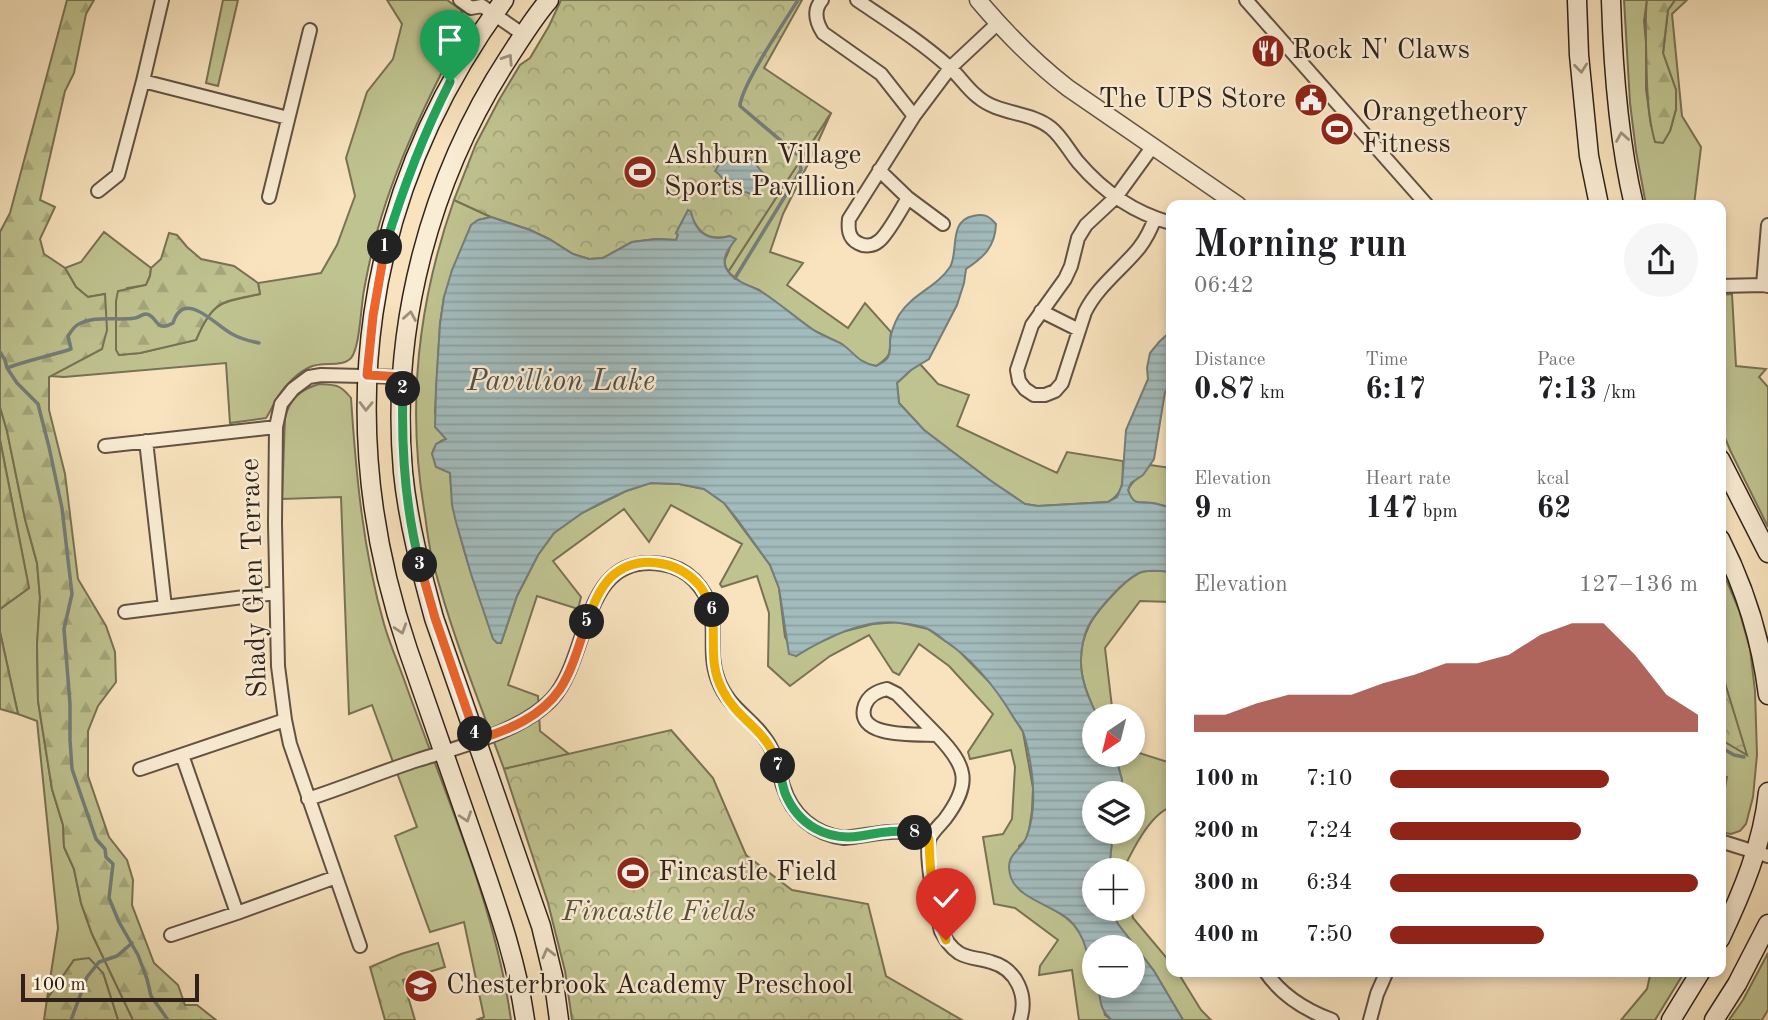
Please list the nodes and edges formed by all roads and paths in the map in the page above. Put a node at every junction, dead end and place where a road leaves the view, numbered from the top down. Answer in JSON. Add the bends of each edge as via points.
{"nodes":[{"id":1,"x":162,"y":0,"type":"edge"},
{"id":2,"x":460,"y":0,"type":"edge"},
{"id":3,"x":549,"y":0,"type":"edge"},
{"id":4,"x":822,"y":0,"type":"edge"},
{"id":5,"x":857,"y":0,"type":"edge"},
{"id":6,"x":978,"y":0,"type":"edge"},
{"id":7,"x":1246,"y":0,"type":"edge"},
{"id":8,"x":1577,"y":0,"type":"edge"},
{"id":9,"x":1611,"y":0,"type":"edge"},
{"id":10,"x":490,"y":5,"type":"edge"},
{"id":11,"x":998,"y":23,"type":"junction"},
{"id":12,"x":310,"y":30,"type":"dead end"},
{"id":13,"x":524,"y":35,"type":"junction"},
{"id":14,"x":950,"y":68,"type":"junction"},
{"id":15,"x":143,"y":81,"type":"junction"},
{"id":16,"x":914,"y":116,"type":"junction"},
{"id":17,"x":288,"y":118,"type":"junction"},
{"id":18,"x":1153,"y":146,"type":"junction"},
{"id":19,"x":879,"y":170,"type":"junction"},
{"id":20,"x":97,"y":191,"type":"dead end"},
{"id":21,"x":269,"y":197,"type":"dead end"},
{"id":22,"x":1116,"y":197,"type":"junction"},
{"id":23,"x":908,"y":198,"type":"junction"},
{"id":24,"x":1231,"y":200,"type":"edge"},
{"id":25,"x":1423,"y":200,"type":"edge"},
{"id":26,"x":1598,"y":200,"type":"edge"},
{"id":27,"x":1633,"y":200,"type":"edge"},
{"id":28,"x":1155,"y":219,"type":"junction"},
{"id":29,"x":1166,"y":222,"type":"edge"},
{"id":30,"x":943,"y":224,"type":"dead end"},
{"id":31,"x":1768,"y":225,"type":"edge"},
{"id":32,"x":1726,"y":286,"type":"edge"},
{"id":33,"x":1765,"y":286,"type":"edge"},
{"id":34,"x":1041,"y":311,"type":"junction"},
{"id":35,"x":1079,"y":330,"type":"junction"},
{"id":36,"x":367,"y":375,"type":"junction"},
{"id":37,"x":403,"y":377,"type":"junction"},
{"id":38,"x":276,"y":427,"type":"junction"},
{"id":39,"x":146,"y":441,"type":"junction"},
{"id":40,"x":105,"y":446,"type":"dead end"},
{"id":41,"x":1726,"y":471,"type":"edge"},
{"id":42,"x":1768,"y":553,"type":"edge"},
{"id":43,"x":1726,"y":554,"type":"edge"},
{"id":44,"x":276,"y":593,"type":"junction"},
{"id":45,"x":165,"y":607,"type":"junction"},
{"id":46,"x":125,"y":612,"type":"dead end"},
{"id":47,"x":1768,"y":695,"type":"edge"},
{"id":48,"x":285,"y":720,"type":"junction"},
{"id":49,"x":937,"y":736,"type":"junction"},
{"id":50,"x":477,"y":740,"type":"junction"},
{"id":51,"x":444,"y":752,"type":"junction"},
{"id":52,"x":182,"y":755,"type":"junction"},
{"id":53,"x":140,"y":769,"type":"dead end"},
{"id":54,"x":1768,"y":792,"type":"edge"},
{"id":55,"x":308,"y":799,"type":"junction"},
{"id":56,"x":929,"y":839,"type":"junction"},
{"id":57,"x":1726,"y":843,"type":"edge"},
{"id":58,"x":1761,"y":854,"type":"edge"},
{"id":59,"x":336,"y":877,"type":"junction"},
{"id":60,"x":237,"y":913,"type":"junction"},
{"id":61,"x":1768,"y":924,"type":"edge"},
{"id":62,"x":1726,"y":927,"type":"edge"},
{"id":63,"x":171,"y":935,"type":"dead end"},
{"id":64,"x":360,"y":946,"type":"dead end"},
{"id":65,"x":1270,"y":977,"type":"edge"},
{"id":66,"x":1384,"y":977,"type":"edge"},
{"id":67,"x":1697,"y":977,"type":"edge"},
{"id":68,"x":525,"y":1020,"type":"edge"},
{"id":69,"x":559,"y":1020,"type":"edge"},
{"id":70,"x":1020,"y":1020,"type":"edge"},
{"id":71,"x":1332,"y":1020,"type":"edge"},
{"id":72,"x":1370,"y":1020,"type":"edge"},
{"id":73,"x":1671,"y":1020,"type":"edge"},
{"id":74,"x":1714,"y":1020,"type":"edge"}],
"edges":[{"from":1,"to":15,"type":"street"},
{"from":2,"to":10,"type":"street","via":[[471,8]]},
{"from":3,"to":13,"type":"main road"},
{"from":4,"to":16,"type":"street","via":[[816,14],[823,33],[881,74]]},
{"from":5,"to":14,"type":"street"},
{"from":6,"to":11,"type":"street"},
{"from":7,"to":25,"type":"street"},
{"from":8,"to":26,"type":"main road","one_way":true,"via":[[1589,156]]},
{"from":27,"to":9,"type":"main road","one_way":true,"via":[[1619,117]]},
{"from":10,"to":13,"type":"street"},
{"from":10,"to":36,"type":"main road","via":[[422,141],[396,213],[383,257]]},
{"from":11,"to":14,"type":"street"},
{"from":11,"to":18,"type":"street","via":[[1052,75]]},
{"from":12,"to":17,"type":"street"},
{"from":37,"to":13,"type":"main road","one_way":true,"via":[[416,283],[439,196],[469,125]]},
{"from":14,"to":16,"type":"street"},
{"from":14,"to":22,"type":"street","via":[[978,98],[1049,127],[1084,169]]},
{"from":15,"to":17,"type":"street"},
{"from":15,"to":20,"type":"street","via":[[118,175]]},
{"from":16,"to":19,"type":"street"},
{"from":17,"to":21,"type":"street"},
{"from":18,"to":22,"type":"street"},
{"from":18,"to":24,"type":"street"},
{"from":19,"to":23,"type":"street"},
{"from":19,"to":23,"type":"street","via":[[849,219],[851,238],[860,245],[880,241]]},
{"from":22,"to":28,"type":"street"},
{"from":22,"to":34,"type":"street","via":[[1086,225],[1065,279]]},
{"from":23,"to":30,"type":"street"},
{"from":28,"to":29,"type":"street"},
{"from":28,"to":35,"type":"street","via":[[1140,248],[1096,293]]},
{"from":31,"to":33,"type":"street"},
{"from":32,"to":33,"type":"street"},
{"from":34,"to":35,"type":"street"},
{"from":34,"to":35,"type":"street","via":[[1017,370],[1025,390],[1034,395],[1055,391],[1062,383]]},
{"from":36,"to":37,"type":"street","name":"Shady Glen Terrace"},
{"from":36,"to":38,"type":"street","name":"Shady Glen Terrace","via":[[309,377],[281,404]]},
{"from":36,"to":51,"type":"main road","one_way":true,"via":[[371,493],[381,554],[398,620]]},
{"from":37,"to":50,"type":"main road","via":[[403,471],[415,546]]},
{"from":38,"to":39,"type":"street"},
{"from":38,"to":44,"type":"street","name":"Shady Glen Terrace"},
{"from":39,"to":40,"type":"street"},
{"from":39,"to":45,"type":"street"},
{"from":41,"to":42,"type":"main road"},
{"from":43,"to":47,"type":"main road","via":[[1749,606]]},
{"from":44,"to":45,"type":"street"},
{"from":44,"to":48,"type":"street","name":"Shady Glen Terrace"},
{"from":45,"to":46,"type":"street"},
{"from":48,"to":52,"type":"street"},
{"from":48,"to":55,"type":"street","name":"Shady Glen Terrace"},
{"from":49,"to":49,"type":"street","via":[[891,690],[877,691],[864,706],[867,724],[881,732]]},
{"from":49,"to":56,"type":"street","via":[[956,758],[963,784],[954,806]]},
{"from":50,"to":51,"type":"street"},
{"from":50,"to":56,"type":"street","via":[[527,719],[552,699],[568,674],[595,599],[609,579],[637,564],[668,565],[691,577],[707,598],[719,683],[770,746],[785,793],[802,819],[835,837],[901,831]]},
{"from":69,"to":50,"type":"main road","one_way":true,"via":[[541,926]]},
{"from":51,"to":55,"type":"street"},
{"from":51,"to":68,"type":"main road","one_way":true,"via":[[506,933]]},
{"from":52,"to":53,"type":"street"},
{"from":52,"to":60,"type":"street"},
{"from":54,"to":58,"type":"main road"},
{"from":55,"to":59,"type":"street","name":"Shady Glen Terrace"},
{"from":56,"to":70,"type":"street","via":[[930,874],[946,940],[965,956],[992,962],[1011,973],[1023,999]]},
{"from":57,"to":58,"type":"street"},
{"from":58,"to":62,"type":"main road"},
{"from":59,"to":60,"type":"street"},
{"from":59,"to":64,"type":"street","name":"Shady Glen Terrace"},
{"from":60,"to":63,"type":"street"},
{"from":61,"to":74,"type":"main road"},
{"from":65,"to":71,"type":"street","via":[[1297,1003]]},
{"from":66,"to":72,"type":"street"},
{"from":67,"to":73,"type":"main road"}]}
